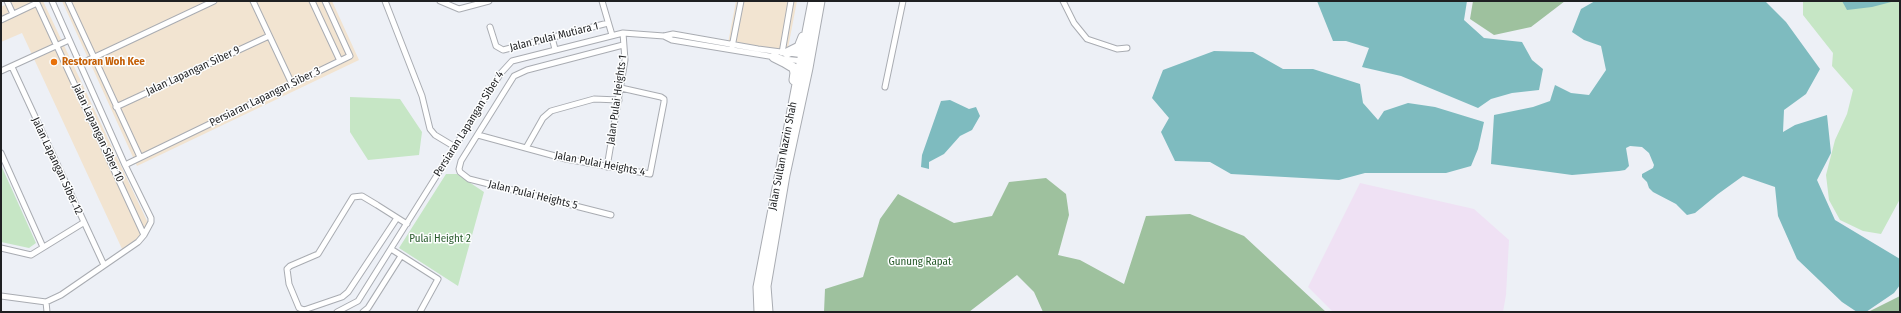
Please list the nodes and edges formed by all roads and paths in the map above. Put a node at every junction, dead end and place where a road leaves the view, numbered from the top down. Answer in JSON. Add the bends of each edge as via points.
{"nodes":[{"id":1,"x":7,"y":1,"type":"edge"},
{"id":2,"x":52,"y":1,"type":"edge"},
{"id":3,"x":68,"y":1,"type":"edge"},
{"id":4,"x":195,"y":1,"type":"edge"},
{"id":5,"x":214,"y":1,"type":"edge"},
{"id":6,"x":253,"y":1,"type":"edge"},
{"id":7,"x":312,"y":1,"type":"edge"},
{"id":8,"x":325,"y":1,"type":"edge"},
{"id":9,"x":385,"y":1,"type":"edge"},
{"id":10,"x":440,"y":1,"type":"edge"},
{"id":11,"x":489,"y":1,"type":"edge"},
{"id":12,"x":602,"y":1,"type":"edge"},
{"id":13,"x":741,"y":1,"type":"edge"},
{"id":14,"x":791,"y":1,"type":"edge"},
{"id":15,"x":811,"y":1,"type":"edge"},
{"id":16,"x":820,"y":1,"type":"edge"},
{"id":17,"x":903,"y":1,"type":"edge"},
{"id":18,"x":1063,"y":1,"type":"edge"},
{"id":19,"x":198,"y":8,"type":"junction"},
{"id":20,"x":13,"y":14,"type":"junction"},
{"id":21,"x":1,"y":20,"type":"edge"},
{"id":22,"x":608,"y":23,"type":"junction"},
{"id":23,"x":490,"y":27,"type":"dead end"},
{"id":24,"x":623,"y":33,"type":"junction"},
{"id":25,"x":612,"y":35,"type":"junction"},
{"id":26,"x":269,"y":36,"type":"junction"},
{"id":27,"x":664,"y":36,"type":"junction"},
{"id":28,"x":552,"y":38,"type":"junction"},
{"id":29,"x":69,"y":40,"type":"junction"},
{"id":30,"x":58,"y":45,"type":"junction"},
{"id":31,"x":623,"y":45,"type":"junction"},
{"id":32,"x":733,"y":45,"type":"junction"},
{"id":33,"x":1127,"y":48,"type":"dead end"},
{"id":34,"x":555,"y":49,"type":"junction"},
{"id":35,"x":732,"y":51,"type":"junction"},
{"id":36,"x":781,"y":54,"type":"junction"},
{"id":37,"x":94,"y":58,"type":"junction"},
{"id":38,"x":806,"y":59,"type":"junction"},
{"id":39,"x":340,"y":61,"type":"junction"},
{"id":40,"x":80,"y":64,"type":"junction"},
{"id":41,"x":12,"y":66,"type":"junction"},
{"id":42,"x":1,"y":71,"type":"edge"},
{"id":43,"x":292,"y":84,"type":"junction"},
{"id":44,"x":885,"y":87,"type":"dead end"},
{"id":45,"x":621,"y":88,"type":"junction"},
{"id":46,"x":619,"y":100,"type":"junction"},
{"id":47,"x":116,"y":107,"type":"junction"},
{"id":48,"x":478,"y":135,"type":"junction"},
{"id":49,"x":786,"y":139,"type":"junction"},
{"id":50,"x":455,"y":148,"type":"junction"},
{"id":51,"x":526,"y":148,"type":"junction"},
{"id":52,"x":1,"y":153,"type":"edge"},
{"id":53,"x":140,"y":157,"type":"junction"},
{"id":54,"x":125,"y":165,"type":"junction"},
{"id":55,"x":607,"y":167,"type":"junction"},
{"id":56,"x":611,"y":215,"type":"dead end"},
{"id":57,"x":397,"y":218,"type":"junction"},
{"id":58,"x":83,"y":223,"type":"junction"},
{"id":59,"x":407,"y":224,"type":"junction"},
{"id":60,"x":144,"y":235,"type":"junction"},
{"id":61,"x":42,"y":247,"type":"junction"},
{"id":62,"x":1,"y":248,"type":"edge"},
{"id":63,"x":391,"y":249,"type":"junction"},
{"id":64,"x":401,"y":256,"type":"junction"},
{"id":65,"x":104,"y":265,"type":"junction"},
{"id":66,"x":1,"y":296,"type":"edge"},
{"id":67,"x":46,"y":302,"type":"junction"},
{"id":68,"x":47,"y":312,"type":"edge"},
{"id":69,"x":337,"y":312,"type":"edge"},
{"id":70,"x":363,"y":312,"type":"edge"},
{"id":71,"x":420,"y":312,"type":"edge"},
{"id":72,"x":759,"y":312,"type":"edge"},
{"id":73,"x":768,"y":312,"type":"edge"}],
"edges":[{"from":1,"to":20,"type":"street"},
{"from":2,"to":29,"type":"street"},
{"from":3,"to":37,"type":"street"},
{"from":4,"to":19,"type":"street"},
{"from":5,"to":19,"type":"street"},
{"from":6,"to":26,"type":"street"},
{"from":7,"to":39,"type":"street"},
{"from":8,"to":39,"type":"street","via":[[350,54]]},
{"from":9,"to":50,"type":"street","via":[[422,96],[430,129]]},
{"from":10,"to":11,"type":"street","via":[[459,9]]},
{"from":12,"to":22,"type":"street"},
{"from":13,"to":32,"type":"street"},
{"from":14,"to":36,"type":"street"},
{"from":15,"to":36,"type":"highway","via":[[802,43],[794,51]]},
{"from":15,"to":38,"type":"highway","name":"Jalan Sultan Nazrin Shah"},
{"from":16,"to":38,"type":"highway","name":"Jalan Sultan Nazrin Shah"},
{"from":17,"to":44,"type":"street"},
{"from":18,"to":33,"type":"street","via":[[1074,23],[1088,40],[1117,49]]},
{"from":19,"to":37,"type":"street"},
{"from":20,"to":21,"type":"street","name":"Jalan Lapangan Siber 10"},
{"from":20,"to":30,"type":"street","name":"Jalan Lapangan Siber 10","via":[[37,2]]},
{"from":22,"to":25,"type":"street"},
{"from":22,"to":28,"type":"street","name":"Jalan Pulai Mutiara 1"},
{"from":23,"to":28,"type":"street","name":"Jalan Pulai Mutiara 1","via":[[496,46],[503,50]]},
{"from":24,"to":25,"type":"street","name":"Persiaran Lapangan Siber 4"},
{"from":24,"to":27,"type":"street","name":"Persiaran Lapangan Siber 4"},
{"from":24,"to":31,"type":"street","name":"Jalan Pulai Heights 1"},
{"from":25,"to":34,"type":"street","name":"Persiaran Lapangan Siber 4"},
{"from":26,"to":43,"type":"street"},
{"from":26,"to":47,"type":"street","name":"Jalan Lapangan Siber 9"},
{"from":27,"to":32,"type":"street","name":"Persiaran Lapangan Siber 4","via":[[673,34]]},
{"from":27,"to":35,"type":"street","name":"Persiaran Lapangan Siber 4","via":[[672,40]]},
{"from":28,"to":34,"type":"street"},
{"from":29,"to":30,"type":"street"},
{"from":29,"to":40,"type":"street"},
{"from":30,"to":41,"type":"street"},
{"from":30,"to":60,"type":"street","name":"Jalan Lapangan Siber 10"},
{"from":31,"to":45,"type":"street","name":"Jalan Pulai Heights 1","via":[[625,60]]},
{"from":31,"to":48,"type":"street","via":[[514,76]]},
{"from":32,"to":35,"type":"street"},
{"from":32,"to":36,"type":"street","name":"Persiaran Lapangan Siber 4"},
{"from":34,"to":50,"type":"street","name":"Persiaran Lapangan Siber 4","via":[[512,61],[506,66]]},
{"from":35,"to":36,"type":"street","name":"Persiaran Lapangan Siber 4"},
{"from":36,"to":38,"type":"street","name":"Persiaran Lapangan Siber 4"},
{"from":36,"to":38,"type":"street","name":"Persiaran Lapangan Siber 4"},
{"from":36,"to":49,"type":"highway","via":[[794,68],[795,73],[786,120]]},
{"from":37,"to":40,"type":"street"},
{"from":37,"to":47,"type":"street"},
{"from":38,"to":49,"type":"highway","name":"Jalan Sultan Nazrin Shah"},
{"from":38,"to":73,"type":"highway","name":"Jalan Sultan Nazrin Shah","via":[[768,279]]},
{"from":39,"to":43,"type":"street","name":"Persiaran Lapangan Siber 3"},
{"from":40,"to":54,"type":"street"},
{"from":41,"to":42,"type":"street"},
{"from":41,"to":58,"type":"street","name":"Jalan Lapangan Siber 12"},
{"from":43,"to":53,"type":"street","name":"Persiaran Lapangan Siber 3"},
{"from":45,"to":46,"type":"street","name":"Jalan Pulai Heights 1"},
{"from":45,"to":55,"type":"street","name":"Jalan Pulai Heights 4","via":[[661,97],[664,102],[650,174]]},
{"from":46,"to":51,"type":"street","via":[[594,99],[551,111],[543,118]]},
{"from":46,"to":55,"type":"street","name":"Jalan Pulai Heights 1"},
{"from":47,"to":53,"type":"street"},
{"from":48,"to":51,"type":"street","name":"Jalan Pulai Heights 4"},
{"from":48,"to":56,"type":"street","name":"Jalan Pulai Heights 5","via":[[459,169],[469,179]]},
{"from":49,"to":72,"type":"highway","name":"Jalan Sultan Nazrin Shah","via":[[758,287]]},
{"from":50,"to":59,"type":"street","name":"Persiaran Lapangan Siber 4"},
{"from":51,"to":55,"type":"street","name":"Jalan Pulai Heights 4"},
{"from":52,"to":61,"type":"street"},
{"from":53,"to":54,"type":"street","name":"Persiaran Lapangan Siber 3"},
{"from":54,"to":60,"type":"street","via":[[151,218]]},
{"from":57,"to":57,"type":"street","via":[[362,196],[353,197],[318,254],[287,269],[289,284],[298,307],[301,310],[342,297],[351,290]]},
{"from":57,"to":59,"type":"street"},
{"from":58,"to":61,"type":"street"},
{"from":58,"to":65,"type":"street","name":"Jalan Lapangan Siber 12"},
{"from":59,"to":63,"type":"street","name":"Persiaran Lapangan Siber 4"},
{"from":60,"to":65,"type":"street"},
{"from":61,"to":62,"type":"street","via":[[31,255]]},
{"from":63,"to":64,"type":"street"},
{"from":63,"to":69,"type":"street","name":"Persiaran Lapangan Siber 4","via":[[358,301]]},
{"from":64,"to":70,"type":"street"},
{"from":64,"to":71,"type":"street","via":[[438,279]]},
{"from":65,"to":67,"type":"street","via":[[61,295]]},
{"from":66,"to":67,"type":"street"},
{"from":67,"to":68,"type":"street"}]}
